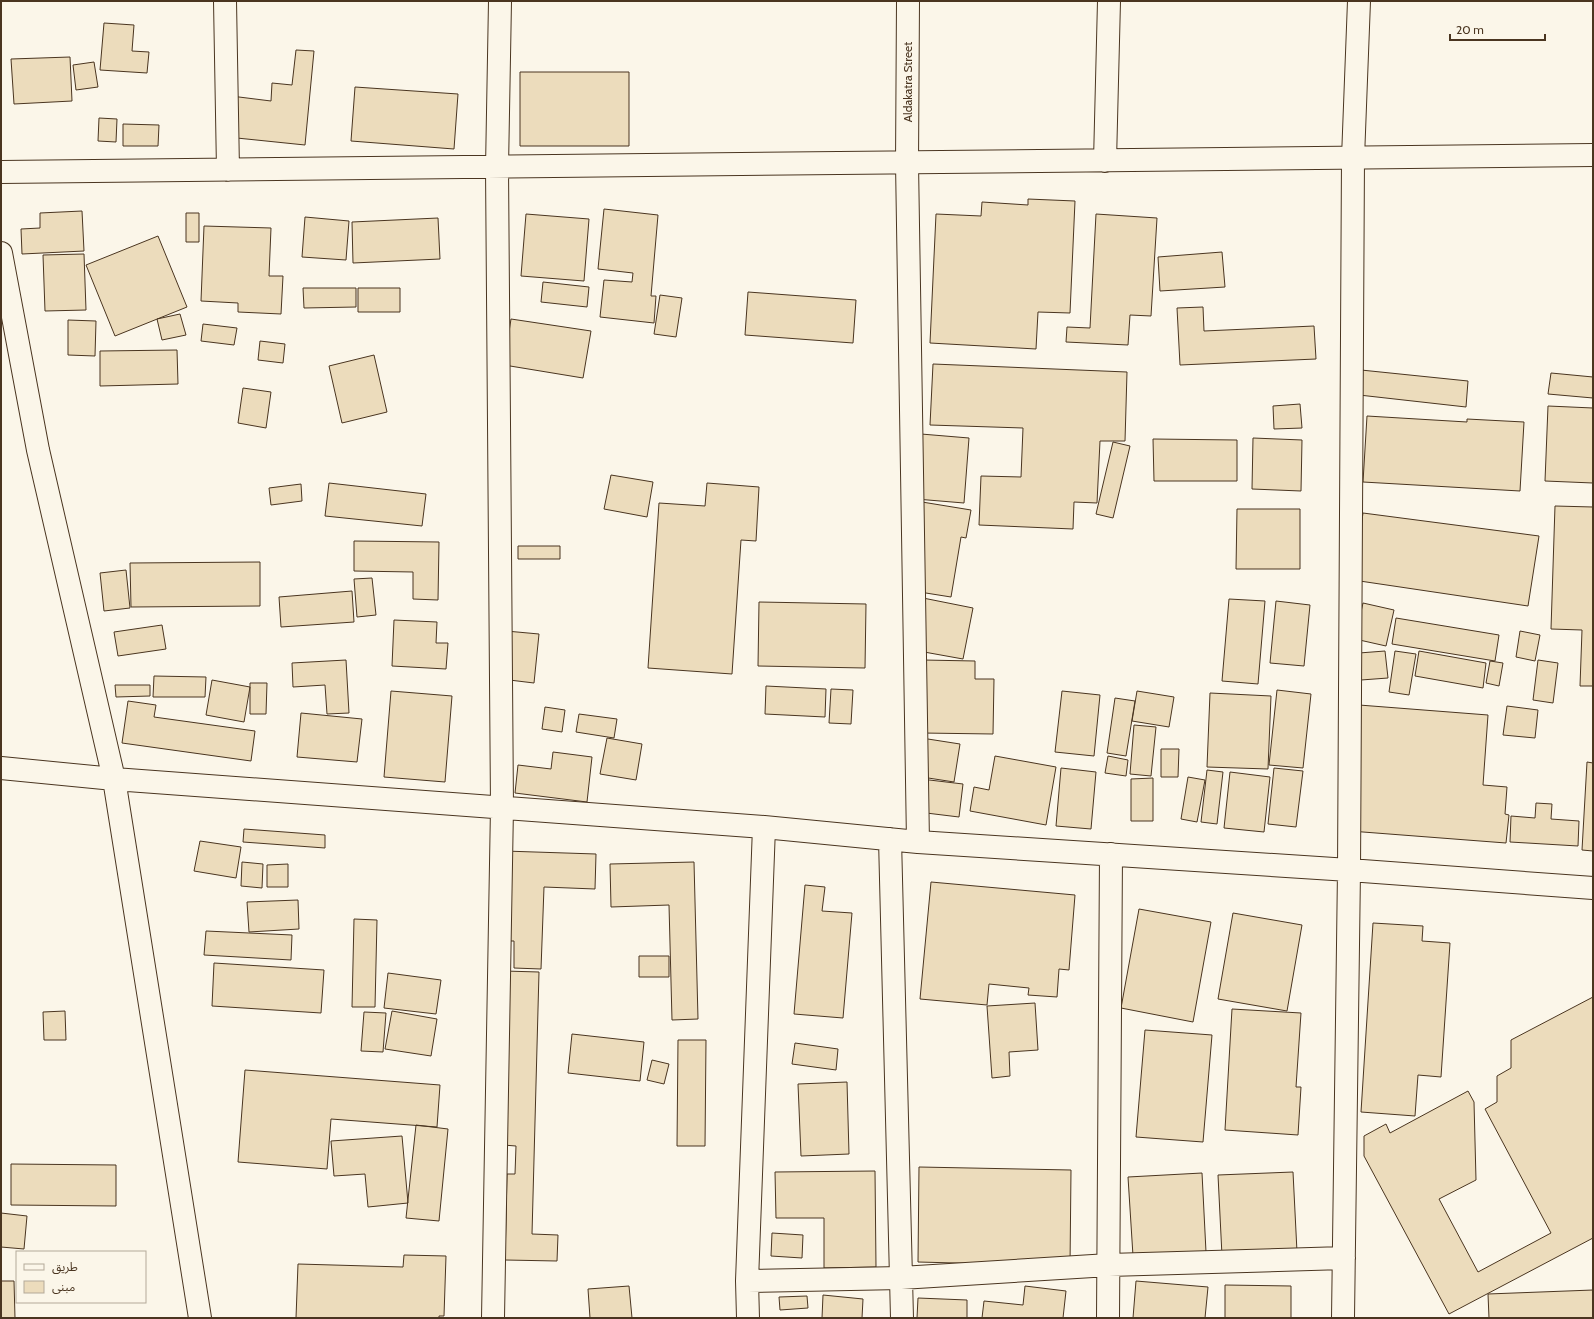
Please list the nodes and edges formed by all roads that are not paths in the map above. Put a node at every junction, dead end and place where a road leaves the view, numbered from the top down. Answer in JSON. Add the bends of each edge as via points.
{"nodes":[{"id":1,"x":225,"y":1,"type":"edge"},
{"id":2,"x":500,"y":1,"type":"edge"},
{"id":3,"x":908,"y":1,"type":"edge"},
{"id":4,"x":1109,"y":1,"type":"edge"},
{"id":5,"x":1359,"y":1,"type":"edge"},
{"id":6,"x":1593,"y":155,"type":"edge"},
{"id":7,"x":1353,"y":158,"type":"junction"},
{"id":8,"x":1105,"y":161,"type":"junction"},
{"id":9,"x":907,"y":163,"type":"junction"},
{"id":10,"x":497,"y":168,"type":"junction"},
{"id":11,"x":228,"y":170,"type":"junction"},
{"id":12,"x":1,"y":172,"type":"edge"},
{"id":13,"x":1,"y":253,"type":"edge"},
{"id":14,"x":1,"y":768,"type":"edge"},
{"id":15,"x":114,"y":779,"type":"junction"},
{"id":16,"x":502,"y":807,"type":"junction"},
{"id":17,"x":764,"y":826,"type":"junction"},
{"id":18,"x":890,"y":839,"type":"junction"},
{"id":19,"x":918,"y":842,"type":"junction"},
{"id":20,"x":1110,"y":854,"type":"junction"},
{"id":21,"x":1349,"y":870,"type":"junction"},
{"id":22,"x":1593,"y":888,"type":"edge"},
{"id":23,"x":1344,"y":1258,"type":"junction"},
{"id":24,"x":1109,"y":1265,"type":"junction"},
{"id":25,"x":901,"y":1278,"type":"junction"},
{"id":26,"x":747,"y":1281,"type":"junction"},
{"id":27,"x":200,"y":1318,"type":"edge"},
{"id":28,"x":493,"y":1318,"type":"edge"},
{"id":29,"x":748,"y":1318,"type":"edge"},
{"id":30,"x":902,"y":1318,"type":"edge"},
{"id":31,"x":1108,"y":1318,"type":"edge"},
{"id":32,"x":1343,"y":1318,"type":"edge"}],
"edges":[{"from":1,"to":11,"type":"street"},
{"from":2,"to":10,"type":"street"},
{"from":3,"to":9,"type":"street","name":"Aldakatra Street"},
{"from":4,"to":8,"type":"street"},
{"from":5,"to":7,"type":"street"},
{"from":6,"to":7,"type":"street"},
{"from":7,"to":8,"type":"street"},
{"from":7,"to":21,"type":"street"},
{"from":8,"to":9,"type":"street"},
{"from":9,"to":10,"type":"street"},
{"from":9,"to":19,"type":"street","name":"Aldakatra Street"},
{"from":10,"to":11,"type":"street"},
{"from":10,"to":16,"type":"street"},
{"from":11,"to":12,"type":"street"},
{"from":13,"to":15,"type":"street","via":[[38,450]]},
{"from":14,"to":15,"type":"street"},
{"from":15,"to":16,"type":"street"},
{"from":15,"to":27,"type":"street"},
{"from":16,"to":17,"type":"street"},
{"from":16,"to":28,"type":"street"},
{"from":17,"to":18,"type":"street"},
{"from":17,"to":26,"type":"street"},
{"from":18,"to":19,"type":"street"},
{"from":18,"to":25,"type":"street"},
{"from":19,"to":20,"type":"street"},
{"from":20,"to":21,"type":"street"},
{"from":20,"to":24,"type":"street"},
{"from":21,"to":22,"type":"street"},
{"from":21,"to":23,"type":"street"},
{"from":23,"to":24,"type":"street"},
{"from":23,"to":32,"type":"street"},
{"from":24,"to":25,"type":"street"},
{"from":24,"to":31,"type":"street"},
{"from":25,"to":26,"type":"street"},
{"from":25,"to":30,"type":"street"},
{"from":26,"to":29,"type":"street"}]}
